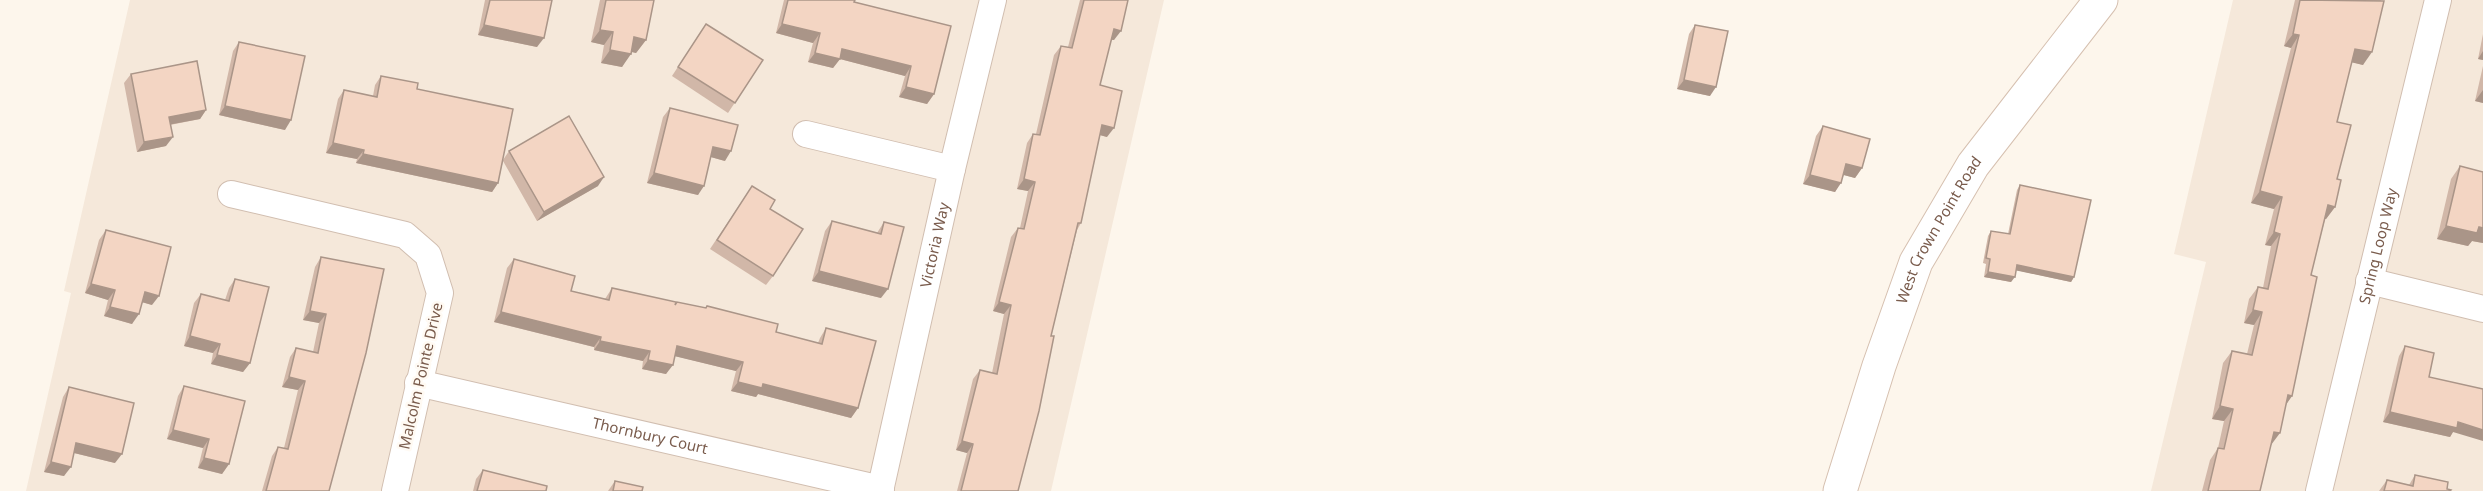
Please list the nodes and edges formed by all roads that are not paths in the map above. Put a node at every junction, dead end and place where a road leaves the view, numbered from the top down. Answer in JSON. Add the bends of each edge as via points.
{"nodes":[{"id":1,"x":993,"y":0,"type":"edge"},
{"id":2,"x":2101,"y":0,"type":"edge"},
{"id":3,"x":2438,"y":0,"type":"edge"},
{"id":4,"x":806,"y":134,"type":"dead end"},
{"id":5,"x":952,"y":169,"type":"junction"},
{"id":6,"x":231,"y":194,"type":"dead end"},
{"id":7,"x":2369,"y":281,"type":"junction"},
{"id":8,"x":2483,"y":309,"type":"edge"},
{"id":9,"x":418,"y":383,"type":"junction"},
{"id":10,"x":881,"y":490,"type":"edge"},
{"id":11,"x":395,"y":491,"type":"edge"},
{"id":12,"x":1840,"y":491,"type":"edge"},
{"id":13,"x":2319,"y":491,"type":"edge"}],
"edges":[{"from":1,"to":5,"type":"street","name":"Victoria Way"},
{"from":2,"to":12,"type":"street","name":"West Crown Point Road","via":[[1973,165],[1916,262]]},
{"from":3,"to":7,"type":"street","name":"Spring Loop Way"},
{"from":4,"to":5,"type":"street"},
{"from":5,"to":10,"type":"street","name":"Victoria Way"},
{"from":6,"to":9,"type":"street","name":"Malcolm Pointe Drive","via":[[405,235],[428,255],[440,293]]},
{"from":7,"to":8,"type":"street"},
{"from":7,"to":13,"type":"street","name":"Spring Loop Way"},
{"from":9,"to":10,"type":"street","name":"Thornbury Court"},
{"from":9,"to":11,"type":"street","name":"Malcolm Pointe Drive"}]}
